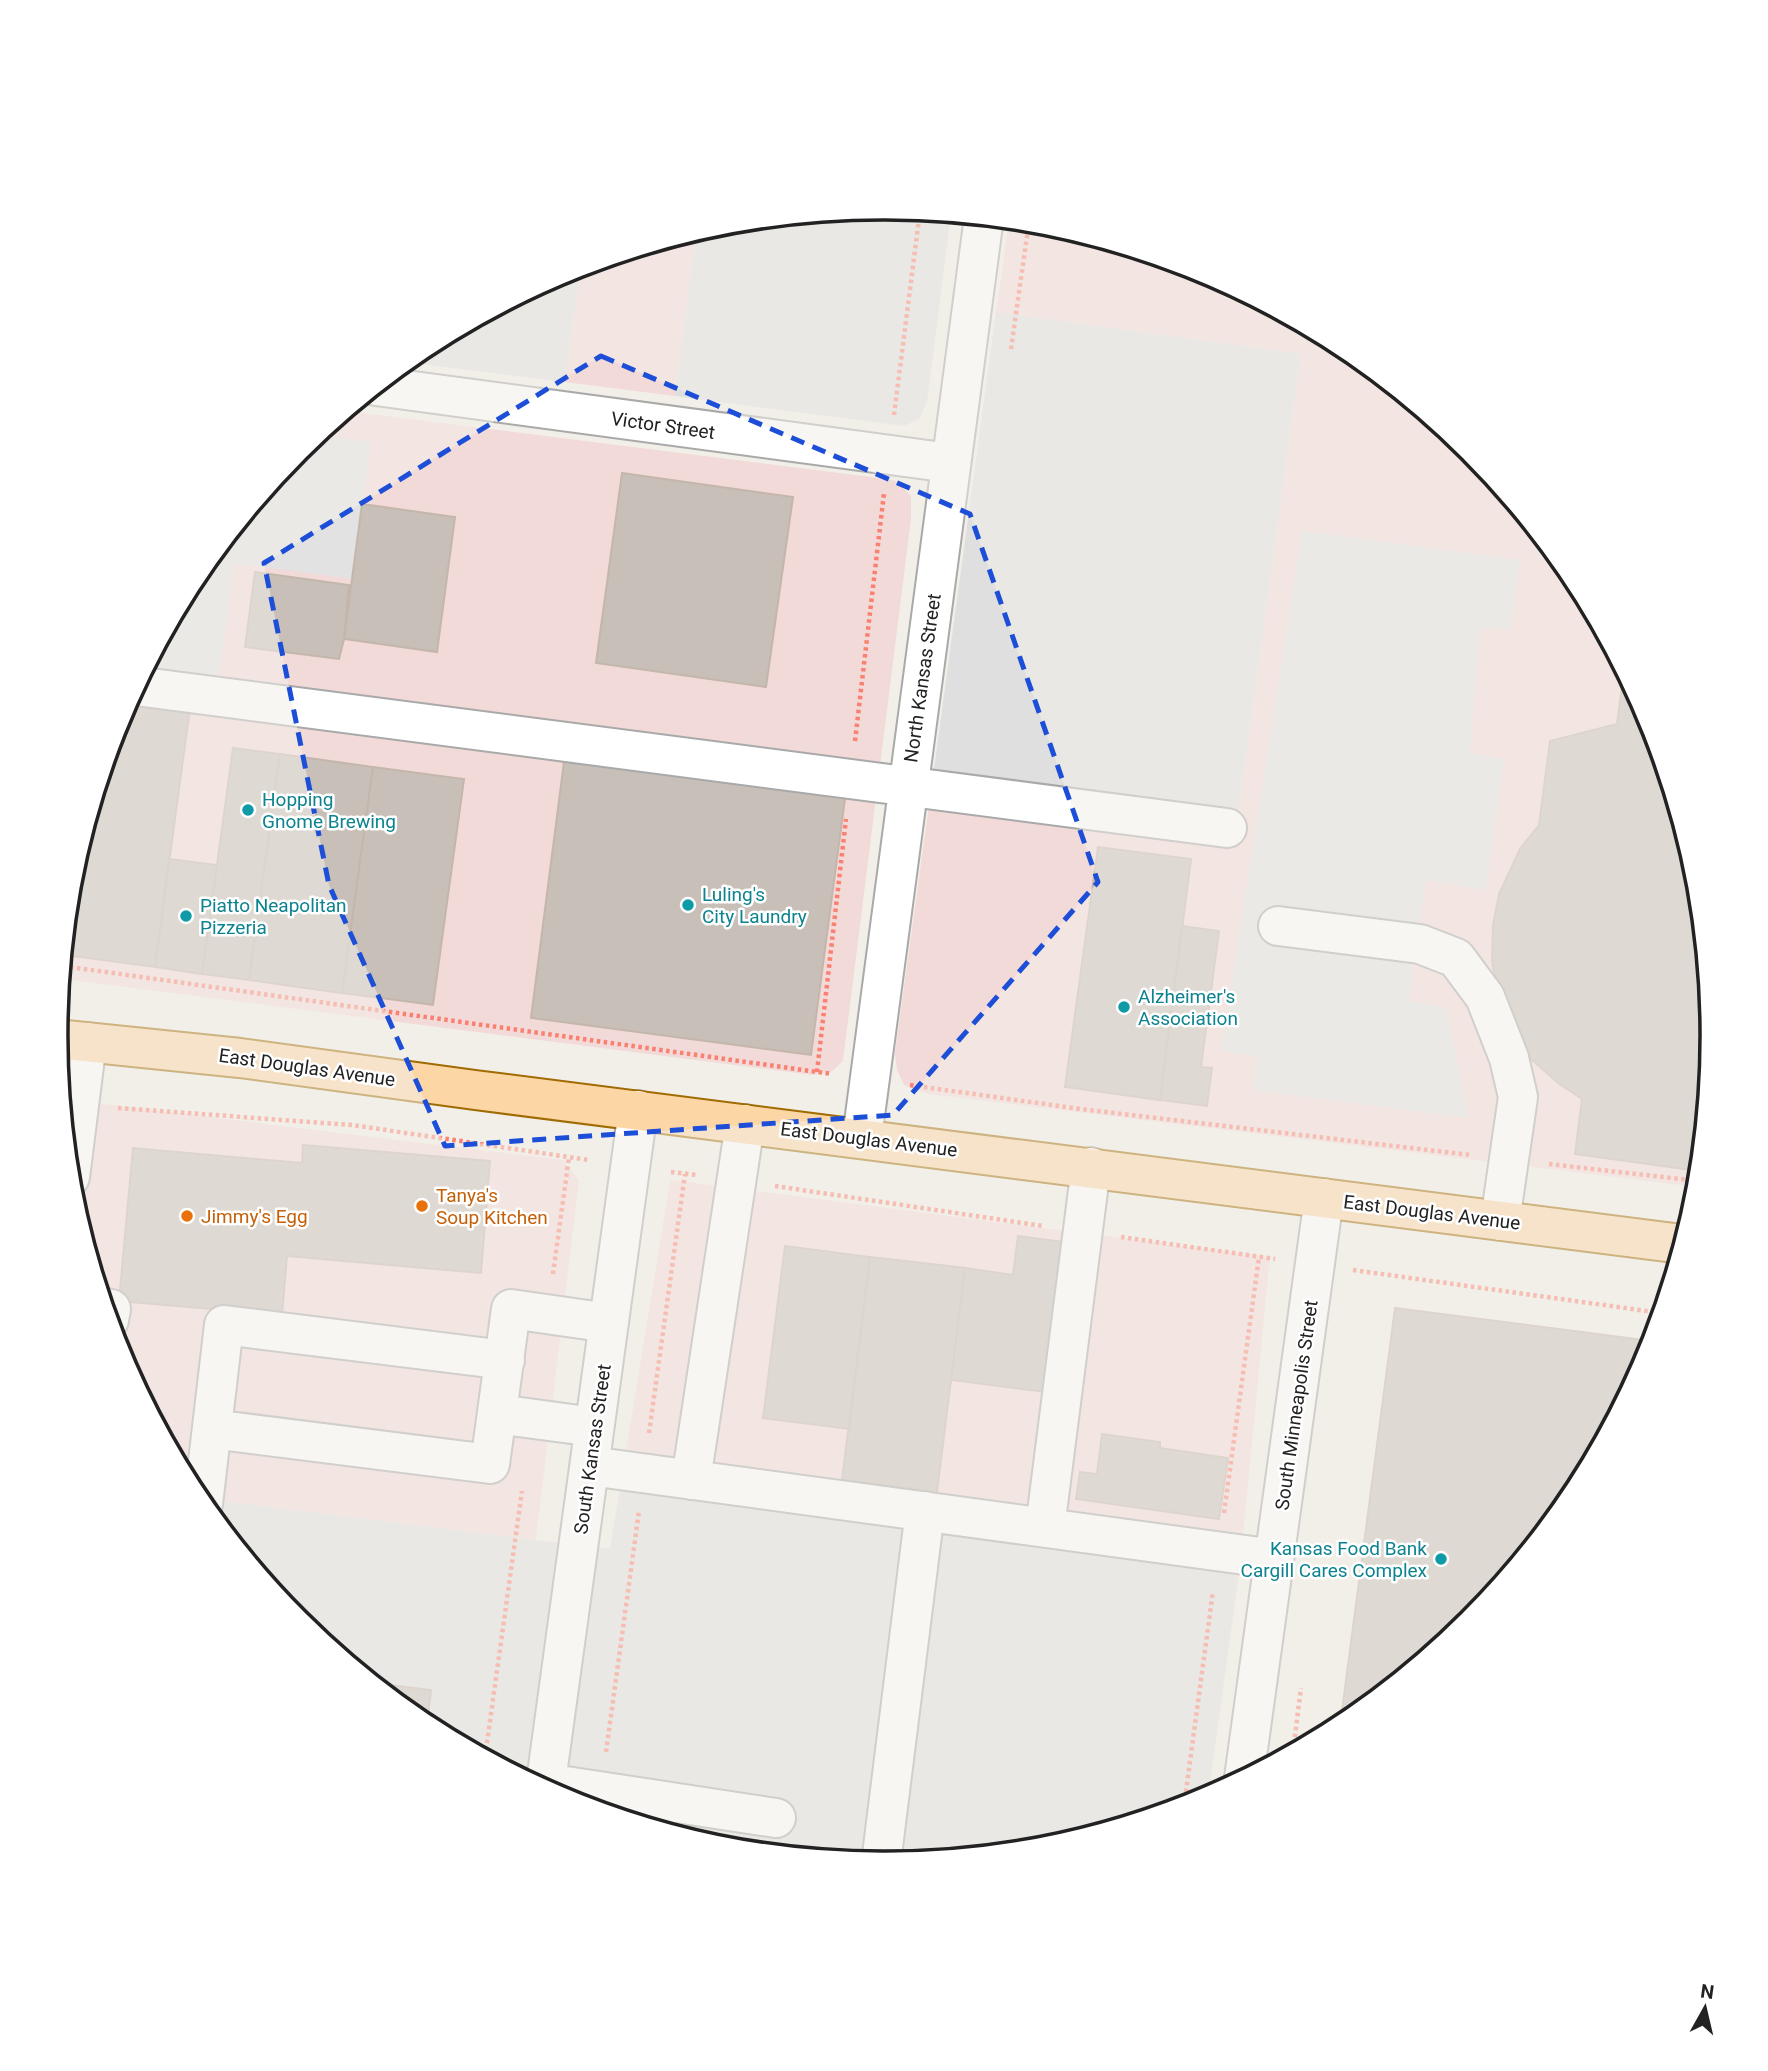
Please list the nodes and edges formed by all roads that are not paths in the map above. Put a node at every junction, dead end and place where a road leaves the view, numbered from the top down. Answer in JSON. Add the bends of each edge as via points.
{"nodes":[{"id":1,"x":983,"y":226,"type":"edge"},
{"id":2,"x":388,"y":388,"type":"edge"},
{"id":3,"x":950,"y":463,"type":"junction"},
{"id":4,"x":146,"y":687,"type":"edge"},
{"id":5,"x":908,"y":786,"type":"junction"},
{"id":6,"x":1227,"y":828,"type":"dead end"},
{"id":7,"x":1278,"y":926,"type":"dead end"},
{"id":8,"x":71,"y":1040,"type":"edge"},
{"id":9,"x":638,"y":1110,"type":"junction"},
{"id":10,"x":745,"y":1124,"type":"junction"},
{"id":11,"x":862,"y":1138,"type":"junction"},
{"id":12,"x":75,"y":1139,"type":"edge"},
{"id":13,"x":1091,"y":1167,"type":"junction"},
{"id":14,"x":1324,"y":1198,"type":"junction"},
{"id":15,"x":1500,"y":1221,"type":"junction"},
{"id":16,"x":1673,"y":1243,"type":"edge"},
{"id":17,"x":609,"y":1323,"type":"junction"},
{"id":18,"x":505,"y":1360,"type":"junction"},
{"id":19,"x":497,"y":1414,"type":"junction"},
{"id":20,"x":594,"y":1427,"type":"junction"},
{"id":21,"x":212,"y":1429,"type":"junction"},
{"id":22,"x":590,"y":1466,"type":"junction"},
{"id":23,"x":691,"y":1480,"type":"junction"},
{"id":24,"x":205,"y":1487,"type":"edge"},
{"id":25,"x":925,"y":1511,"type":"junction"},
{"id":26,"x":1045,"y":1528,"type":"junction"},
{"id":27,"x":1274,"y":1559,"type":"junction"},
{"id":28,"x":1246,"y":1767,"type":"edge"},
{"id":29,"x":547,"y":1778,"type":"edge"},
{"id":30,"x":575,"y":1790,"type":"edge"},
{"id":31,"x":776,"y":1818,"type":"dead end"},
{"id":32,"x":883,"y":1851,"type":"edge"}],
"edges":[{"from":1,"to":3,"type":"street","name":"North Kansas Street"},
{"from":2,"to":3,"type":"street","name":"Victor Street"},
{"from":3,"to":5,"type":"street","name":"North Kansas Street"},
{"from":4,"to":5,"type":"street"},
{"from":5,"to":6,"type":"street"},
{"from":5,"to":11,"type":"street","name":"North Kansas Street"},
{"from":7,"to":15,"type":"street","via":[[1420,944],[1456,958],[1485,997],[1510,1058],[1518,1097]]},
{"from":8,"to":9,"type":"main road","name":"East Douglas Avenue"},
{"from":8,"to":12,"type":"street","via":[[79,1105]]},
{"from":9,"to":10,"type":"main road","name":"East Douglas Avenue"},
{"from":9,"to":17,"type":"street","name":"South Kansas Street"},
{"from":10,"to":11,"type":"main road","name":"East Douglas Avenue"},
{"from":10,"to":23,"type":"street"},
{"from":11,"to":13,"type":"main road","name":"East Douglas Avenue"},
{"from":13,"to":14,"type":"main road","name":"East Douglas Avenue"},
{"from":13,"to":26,"type":"street"},
{"from":14,"to":15,"type":"main road","name":"East Douglas Avenue"},
{"from":14,"to":27,"type":"street","name":"South Minneapolis Street"},
{"from":15,"to":16,"type":"main road","name":"East Douglas Avenue"},
{"from":17,"to":18,"type":"street","via":[[511,1309]]},
{"from":17,"to":20,"type":"street","name":"South Kansas Street"},
{"from":18,"to":19,"type":"street"},
{"from":18,"to":21,"type":"street","via":[[224,1325]]},
{"from":19,"to":20,"type":"street"},
{"from":19,"to":21,"type":"street","via":[[490,1464]]},
{"from":20,"to":22,"type":"street","name":"South Kansas Street"},
{"from":21,"to":24,"type":"street"},
{"from":22,"to":23,"type":"street"},
{"from":22,"to":29,"type":"street","name":"South Kansas Street"},
{"from":23,"to":25,"type":"street"},
{"from":25,"to":26,"type":"street"},
{"from":25,"to":32,"type":"street"},
{"from":26,"to":27,"type":"street"},
{"from":27,"to":28,"type":"street","name":"South Minneapolis Street"},
{"from":30,"to":31,"type":"street"}]}
